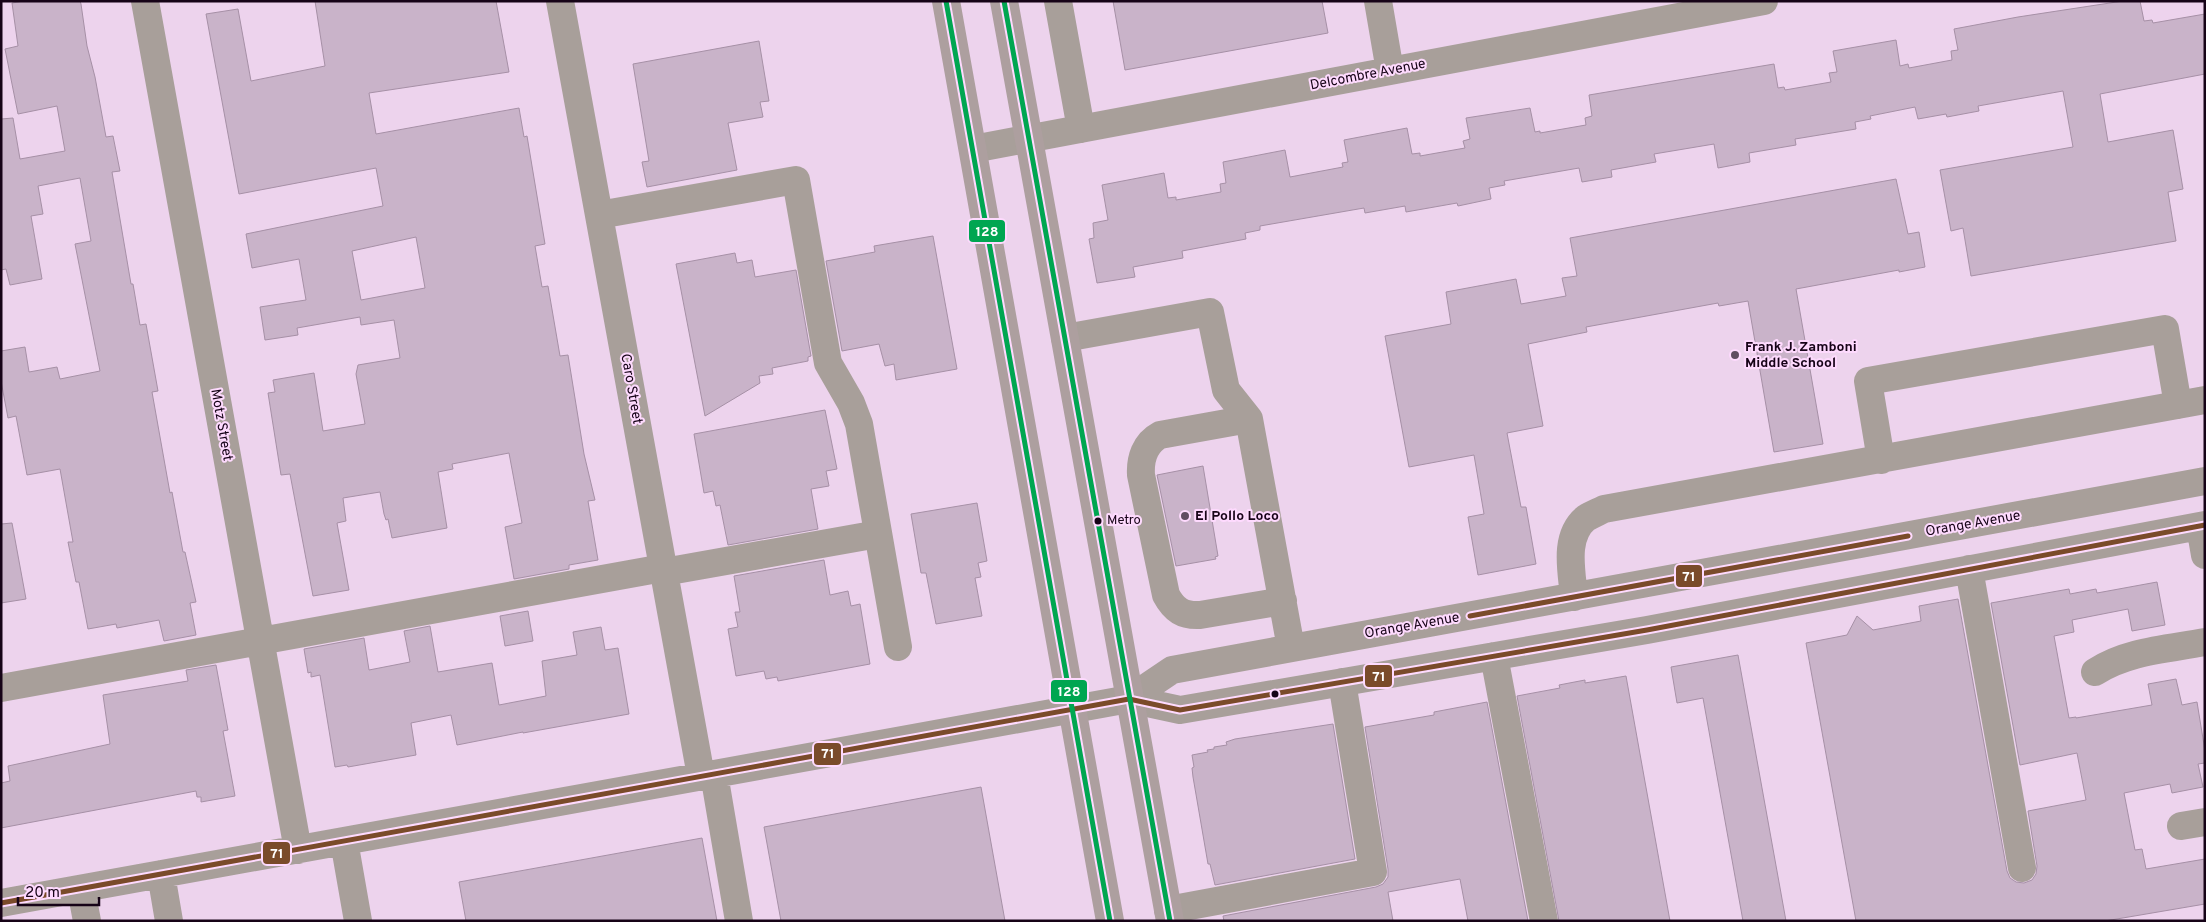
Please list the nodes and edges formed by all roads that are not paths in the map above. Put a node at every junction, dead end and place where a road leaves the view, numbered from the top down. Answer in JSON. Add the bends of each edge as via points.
{"nodes":[{"id":1,"x":145,"y":1,"type":"edge"},
{"id":2,"x":560,"y":1,"type":"edge"},
{"id":3,"x":946,"y":1,"type":"edge"},
{"id":4,"x":1004,"y":1,"type":"edge"},
{"id":5,"x":1058,"y":1,"type":"edge"},
{"id":6,"x":1378,"y":1,"type":"edge"},
{"id":7,"x":1764,"y":1,"type":"edge"},
{"id":8,"x":1390,"y":71,"type":"junction"},
{"id":9,"x":1081,"y":129,"type":"junction"},
{"id":10,"x":1029,"y":138,"type":"junction"},
{"id":11,"x":973,"y":149,"type":"junction"},
{"id":12,"x":599,"y":216,"type":"junction"},
{"id":13,"x":1065,"y":338,"type":"junction"},
{"id":14,"x":2205,"y":400,"type":"edge"},
{"id":15,"x":2178,"y":405,"type":"junction"},
{"id":16,"x":1249,"y":419,"type":"junction"},
{"id":17,"x":1881,"y":460,"type":"junction"},
{"id":18,"x":2205,"y":481,"type":"edge"},
{"id":19,"x":2202,"y":526,"type":"edge"},
{"id":20,"x":878,"y":534,"type":"junction"},
{"id":21,"x":2205,"y":555,"type":"edge"},
{"id":22,"x":1969,"y":569,"type":"junction"},
{"id":23,"x":664,"y":570,"type":"junction"},
{"id":24,"x":1574,"y":596,"type":"junction"},
{"id":25,"x":1283,"y":601,"type":"junction"},
{"id":26,"x":260,"y":641,"type":"junction"},
{"id":27,"x":2205,"y":642,"type":"edge"},
{"id":28,"x":898,"y":647,"type":"dead end"},
{"id":29,"x":1291,"y":648,"type":"junction"},
{"id":30,"x":1494,"y":656,"type":"junction"},
{"id":31,"x":2095,"y":672,"type":"dead end"},
{"id":32,"x":1342,"y":682,"type":"junction"},
{"id":33,"x":1,"y":688,"type":"edge"},
{"id":34,"x":1129,"y":699,"type":"junction"},
{"id":35,"x":1071,"y":709,"type":"junction"},
{"id":36,"x":707,"y":775,"type":"junction"},
{"id":37,"x":344,"y":842,"type":"junction"},
{"id":38,"x":298,"y":850,"type":"junction"},
{"id":39,"x":2022,"y":868,"type":"dead end"},
{"id":40,"x":161,"y":874,"type":"junction"},
{"id":41,"x":81,"y":889,"type":"junction"},
{"id":42,"x":1,"y":903,"type":"edge"},
{"id":43,"x":1169,"y":915,"type":"edge"},
{"id":44,"x":87,"y":921,"type":"edge"},
{"id":45,"x":169,"y":921,"type":"edge"},
{"id":46,"x":358,"y":921,"type":"edge"},
{"id":47,"x":740,"y":921,"type":"edge"},
{"id":48,"x":1110,"y":921,"type":"edge"},
{"id":49,"x":1544,"y":921,"type":"edge"}],
"edges":[{"from":1,"to":26,"type":"street","name":"Motz Street"},
{"from":2,"to":12,"type":"street","name":"Caro Street"},
{"from":3,"to":11,"type":"main road"},
{"from":4,"to":10,"type":"main road"},
{"from":5,"to":9,"type":"street"},
{"from":6,"to":8,"type":"street"},
{"from":7,"to":8,"type":"street","name":"Delcombre Avenue"},
{"from":8,"to":9,"type":"street","name":"Delcombre Avenue"},
{"from":9,"to":10,"type":"street","name":"Delcombre Avenue"},
{"from":10,"to":11,"type":"street","name":"Delcombre Avenue"},
{"from":10,"to":13,"type":"main road"},
{"from":11,"to":35,"type":"main road"},
{"from":12,"to":20,"type":"street","via":[[796,180],[828,363],[859,424]]},
{"from":12,"to":23,"type":"street","name":"Caro Street"},
{"from":13,"to":16,"type":"street","via":[[1210,312],[1226,390]]},
{"from":13,"to":34,"type":"main road"},
{"from":14,"to":15,"type":"street"},
{"from":15,"to":17,"type":"street"},
{"from":15,"to":17,"type":"street","via":[[2165,329],[1877,379],[1868,381]]},
{"from":16,"to":25,"type":"street"},
{"from":16,"to":25,"type":"street","via":[[1154,438],[1143,455],[1141,475],[1166,595],[1172,606],[1181,613],[1200,616]]},
{"from":17,"to":24,"type":"street","via":[[1604,509],[1585,519],[1576,533],[1570,553]]},
{"from":18,"to":24,"type":"street","name":"Orange Avenue"},
{"from":19,"to":21,"type":"street"},
{"from":19,"to":22,"type":"street","name":"Orange Avenue"},
{"from":20,"to":23,"type":"street"},
{"from":20,"to":28,"type":"street"},
{"from":22,"to":30,"type":"street","name":"Orange Avenue"},
{"from":22,"to":39,"type":"street"},
{"from":23,"to":26,"type":"street"},
{"from":23,"to":36,"type":"street","name":"Caro Street"},
{"from":24,"to":29,"type":"street","name":"Orange Avenue"},
{"from":25,"to":29,"type":"street"},
{"from":26,"to":33,"type":"street"},
{"from":26,"to":38,"type":"street","name":"Motz Street"},
{"from":27,"to":31,"type":"street","via":[[2126,658]]},
{"from":29,"to":34,"type":"street","name":"Orange Avenue","via":[[1172,670]]},
{"from":30,"to":32,"type":"street","name":"Orange Avenue"},
{"from":30,"to":49,"type":"street"},
{"from":32,"to":34,"type":"street","name":"Orange Avenue","via":[[1180,710]]},
{"from":32,"to":43,"type":"street","via":[[1373,872]]},
{"from":34,"to":35,"type":"street","name":"Orange Avenue"},
{"from":34,"to":43,"type":"main road"},
{"from":35,"to":36,"type":"street","name":"Orange Avenue"},
{"from":35,"to":48,"type":"main road"},
{"from":36,"to":37,"type":"street","name":"Orange Avenue"},
{"from":36,"to":47,"type":"street","name":"Caro Street"},
{"from":37,"to":38,"type":"street","name":"Orange Avenue"},
{"from":37,"to":46,"type":"street"},
{"from":38,"to":40,"type":"street","name":"Orange Avenue"},
{"from":40,"to":41,"type":"street","name":"Orange Avenue"},
{"from":40,"to":45,"type":"street"},
{"from":41,"to":42,"type":"street","name":"Orange Avenue"},
{"from":41,"to":44,"type":"street"}]}
